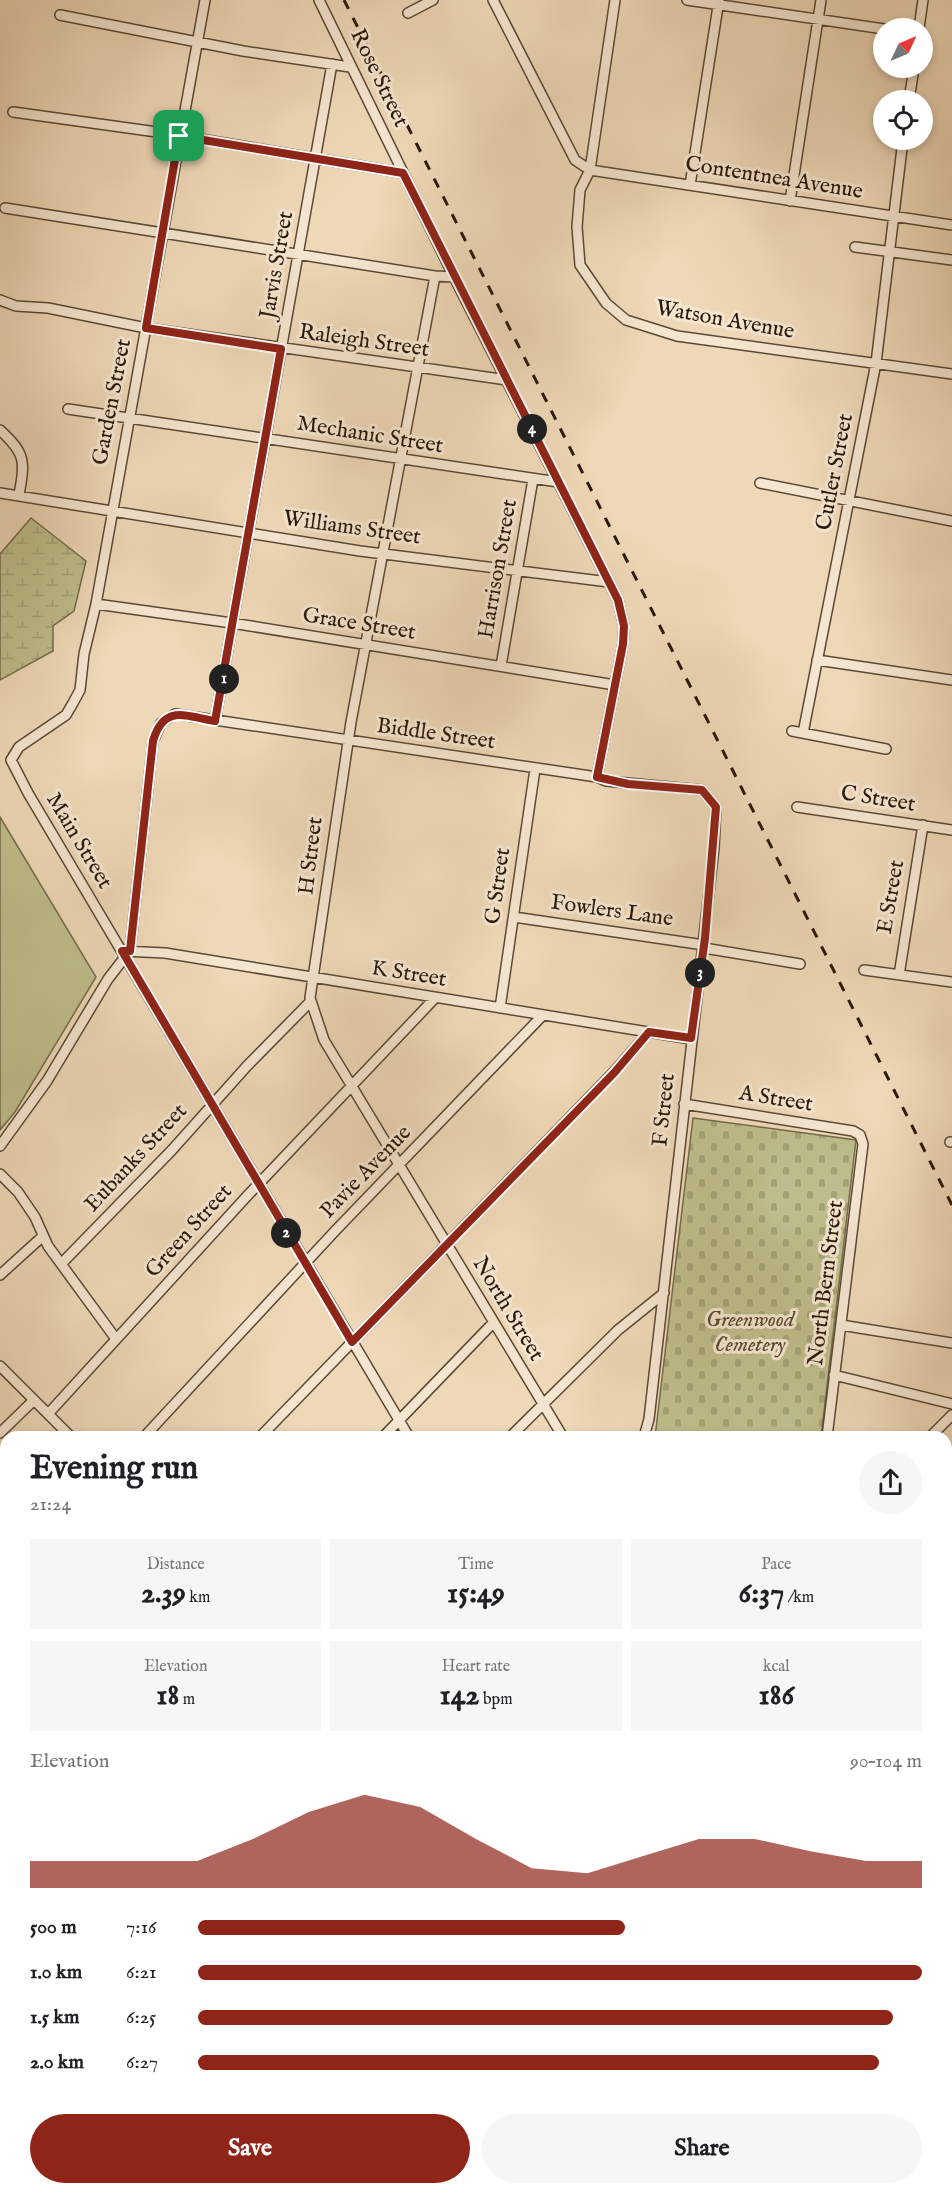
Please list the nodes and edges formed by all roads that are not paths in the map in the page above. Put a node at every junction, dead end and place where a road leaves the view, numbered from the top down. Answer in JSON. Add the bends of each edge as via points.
{"nodes":[{"id":1,"x":205,"y":0,"type":"edge"},
{"id":2,"x":319,"y":0,"type":"edge"},
{"id":3,"x":433,"y":0,"type":"edge"},
{"id":4,"x":493,"y":0,"type":"edge"},
{"id":5,"x":615,"y":0,"type":"edge"},
{"id":6,"x":687,"y":0,"type":"edge"},
{"id":7,"x":820,"y":0,"type":"edge"},
{"id":8,"x":923,"y":0,"type":"edge"},
{"id":9,"x":719,"y":3,"type":"edge"},
{"id":10,"x":408,"y":13,"type":"dead end"},
{"id":11,"x":60,"y":15,"type":"dead end"},
{"id":12,"x":920,"y":18,"type":"edge"},
{"id":13,"x":818,"y":20,"type":"junction"},
{"id":14,"x":873,"y":28,"type":"edge"},
{"id":15,"x":197,"y":42,"type":"junction"},
{"id":16,"x":332,"y":64,"type":"junction"},
{"id":17,"x":350,"y":67,"type":"junction"},
{"id":18,"x":13,"y":112,"type":"dead end"},
{"id":19,"x":179,"y":136,"type":"junction"},
{"id":20,"x":902,"y":150,"type":"edge"},
{"id":21,"x":316,"y":158,"type":"junction"},
{"id":22,"x":590,"y":170,"type":"junction"},
{"id":23,"x":403,"y":173,"type":"junction"},
{"id":24,"x":690,"y":185,"type":"junction"},
{"id":25,"x":790,"y":201,"type":"junction"},
{"id":26,"x":4,"y":208,"type":"dead end"},
{"id":27,"x":893,"y":217,"type":"junction"},
{"id":28,"x":952,"y":225,"type":"edge"},
{"id":29,"x":162,"y":233,"type":"junction"},
{"id":30,"x":855,"y":247,"type":"dead end"},
{"id":31,"x":888,"y":251,"type":"junction"},
{"id":32,"x":298,"y":254,"type":"junction"},
{"id":33,"x":952,"y":260,"type":"edge"},
{"id":34,"x":435,"y":276,"type":"junction"},
{"id":35,"x":454,"y":277,"type":"junction"},
{"id":36,"x":0,"y":300,"type":"edge"},
{"id":37,"x":146,"y":328,"type":"junction"},
{"id":38,"x":281,"y":349,"type":"junction"},
{"id":39,"x":876,"y":363,"type":"junction"},
{"id":40,"x":417,"y":369,"type":"junction"},
{"id":41,"x":952,"y":374,"type":"edge"},
{"id":42,"x":507,"y":380,"type":"junction"},
{"id":43,"x":69,"y":409,"type":"dead end"},
{"id":44,"x":129,"y":419,"type":"junction"},
{"id":45,"x":0,"y":430,"type":"edge"},
{"id":46,"x":264,"y":439,"type":"junction"},
{"id":47,"x":400,"y":460,"type":"junction"},
{"id":48,"x":533,"y":479,"type":"junction"},
{"id":49,"x":558,"y":482,"type":"junction"},
{"id":50,"x":760,"y":483,"type":"dead end"},
{"id":51,"x":0,"y":492,"type":"edge"},
{"id":52,"x":19,"y":495,"type":"junction"},
{"id":53,"x":850,"y":501,"type":"junction"},
{"id":54,"x":111,"y":512,"type":"junction"},
{"id":55,"x":952,"y":521,"type":"edge"},
{"id":56,"x":248,"y":533,"type":"junction"},
{"id":57,"x":384,"y":554,"type":"junction"},
{"id":58,"x":517,"y":571,"type":"junction"},
{"id":59,"x":609,"y":582,"type":"junction"},
{"id":60,"x":96,"y":604,"type":"junction"},
{"id":61,"x":232,"y":623,"type":"junction"},
{"id":62,"x":367,"y":645,"type":"junction"},
{"id":63,"x":817,"y":660,"type":"junction"},
{"id":64,"x":501,"y":666,"type":"junction"},
{"id":65,"x":952,"y":680,"type":"edge"},
{"id":66,"x":615,"y":685,"type":"junction"},
{"id":67,"x":215,"y":721,"type":"junction"},
{"id":68,"x":792,"y":731,"type":"dead end"},
{"id":69,"x":803,"y":733,"type":"junction"},
{"id":70,"x":349,"y":741,"type":"junction"},
{"id":71,"x":886,"y":749,"type":"dead end"},
{"id":72,"x":11,"y":760,"type":"joint"},
{"id":73,"x":534,"y":769,"type":"junction"},
{"id":74,"x":597,"y":777,"type":"junction"},
{"id":75,"x":702,"y":790,"type":"joint"},
{"id":76,"x":798,"y":807,"type":"dead end"},
{"id":77,"x":923,"y":825,"type":"junction"},
{"id":78,"x":952,"y":830,"type":"edge"},
{"id":79,"x":514,"y":917,"type":"junction"},
{"id":80,"x":704,"y":947,"type":"junction"},
{"id":81,"x":125,"y":953,"type":"junction"},
{"id":82,"x":800,"y":964,"type":"dead end"},
{"id":83,"x":864,"y":970,"type":"dead end"},
{"id":84,"x":898,"y":975,"type":"junction"},
{"id":85,"x":314,"y":977,"type":"junction"},
{"id":86,"x":952,"y":982,"type":"edge"},
{"id":87,"x":435,"y":998,"type":"junction"},
{"id":88,"x":311,"y":1001,"type":"junction"},
{"id":89,"x":500,"y":1008,"type":"junction"},
{"id":90,"x":543,"y":1015,"type":"junction"},
{"id":91,"x":649,"y":1032,"type":"junction"},
{"id":92,"x":691,"y":1038,"type":"junction"},
{"id":93,"x":353,"y":1085,"type":"junction"},
{"id":94,"x":684,"y":1104,"type":"junction"},
{"id":95,"x":212,"y":1106,"type":"junction"},
{"id":96,"x":860,"y":1135,"type":"joint"},
{"id":97,"x":0,"y":1146,"type":"edge"},
{"id":98,"x":401,"y":1163,"type":"junction"},
{"id":99,"x":0,"y":1174,"type":"edge"},
{"id":100,"x":258,"y":1185,"type":"junction"},
{"id":101,"x":43,"y":1236,"type":"junction"},
{"id":102,"x":447,"y":1245,"type":"junction"},
{"id":103,"x":62,"y":1263,"type":"junction"},
{"id":104,"x":306,"y":1265,"type":"junction"},
{"id":105,"x":0,"y":1275,"type":"edge"},
{"id":106,"x":664,"y":1293,"type":"junction"},
{"id":107,"x":494,"y":1323,"type":"junction"},
{"id":108,"x":841,"y":1325,"type":"junction"},
{"id":109,"x":116,"y":1339,"type":"junction"},
{"id":110,"x":352,"y":1342,"type":"junction"},
{"id":111,"x":952,"y":1343,"type":"edge"},
{"id":112,"x":0,"y":1366,"type":"edge"},
{"id":113,"x":834,"y":1375,"type":"junction"},
{"id":114,"x":34,"y":1400,"type":"junction"},
{"id":115,"x":543,"y":1404,"type":"junction"},
{"id":116,"x":952,"y":1404,"type":"edge"},
{"id":117,"x":48,"y":1414,"type":"junction"},
{"id":118,"x":952,"y":1415,"type":"edge"},
{"id":119,"x":399,"y":1421,"type":"junction"},
{"id":120,"x":2,"y":1431,"type":"edge"},
{"id":121,"x":65,"y":1431,"type":"edge"},
{"id":122,"x":150,"y":1431,"type":"edge"},
{"id":123,"x":266,"y":1431,"type":"edge"},
{"id":124,"x":389,"y":1431,"type":"edge"},
{"id":125,"x":405,"y":1431,"type":"edge"},
{"id":126,"x":516,"y":1431,"type":"edge"},
{"id":127,"x":559,"y":1431,"type":"edge"},
{"id":128,"x":647,"y":1431,"type":"edge"},
{"id":129,"x":828,"y":1431,"type":"edge"},
{"id":130,"x":936,"y":1431,"type":"edge"}],
"edges":[{"from":1,"to":15,"type":"street","name":"Garden Street"},
{"from":2,"to":17,"type":"street","name":"Rose Street"},
{"from":3,"to":10,"type":"street"},
{"from":4,"to":22,"type":"street","via":[[575,160]]},
{"from":5,"to":22,"type":"street","name":"Watson Avenue"},
{"from":6,"to":9,"type":"street"},
{"from":7,"to":13,"type":"street"},
{"from":8,"to":12,"type":"street"},
{"from":9,"to":13,"type":"street"},
{"from":9,"to":24,"type":"street"},
{"from":11,"to":15,"type":"street"},
{"from":13,"to":14,"type":"street"},
{"from":13,"to":25,"type":"street"},
{"from":15,"to":16,"type":"street"},
{"from":15,"to":19,"type":"street","name":"Garden Street"},
{"from":16,"to":17,"type":"street"},
{"from":16,"to":21,"type":"street","name":"Jarvis Street"},
{"from":17,"to":23,"type":"street","name":"Rose Street"},
{"from":18,"to":19,"type":"street"},
{"from":19,"to":21,"type":"street"},
{"from":19,"to":29,"type":"street","name":"Garden Street"},
{"from":20,"to":27,"type":"street","name":"Cutler Street"},
{"from":21,"to":23,"type":"street"},
{"from":21,"to":32,"type":"street","name":"Jarvis Street"},
{"from":22,"to":24,"type":"street","name":"Contentnea Avenue"},
{"from":22,"to":39,"type":"street","name":"Watson Avenue","via":[[580,190],[580,265],[606,303],[626,320],[677,336]]},
{"from":23,"to":35,"type":"street","name":"Rose Street"},
{"from":24,"to":25,"type":"street","name":"Contentnea Avenue"},
{"from":25,"to":27,"type":"street","name":"Contentnea Avenue"},
{"from":26,"to":29,"type":"street"},
{"from":27,"to":28,"type":"street","name":"Contentnea Avenue"},
{"from":27,"to":31,"type":"street","name":"Cutler Street"},
{"from":29,"to":32,"type":"street"},
{"from":29,"to":37,"type":"street","name":"Garden Street"},
{"from":30,"to":31,"type":"street"},
{"from":31,"to":33,"type":"street"},
{"from":31,"to":39,"type":"street","name":"Cutler Street"},
{"from":32,"to":34,"type":"street"},
{"from":32,"to":38,"type":"street","name":"Jarvis Street"},
{"from":34,"to":35,"type":"street"},
{"from":34,"to":40,"type":"street","name":"H Street"},
{"from":35,"to":42,"type":"street","name":"Rose Street"},
{"from":36,"to":37,"type":"street","name":"Raleigh Street"},
{"from":37,"to":38,"type":"street","name":"Raleigh Street"},
{"from":37,"to":44,"type":"street","name":"Garden Street"},
{"from":38,"to":40,"type":"street","name":"Raleigh Street"},
{"from":38,"to":46,"type":"street","name":"Jarvis Street"},
{"from":39,"to":41,"type":"street","name":"Watson Avenue"},
{"from":39,"to":53,"type":"street","name":"Cutler Street"},
{"from":40,"to":42,"type":"street","name":"Raleigh Street"},
{"from":40,"to":47,"type":"street","name":"H Street"},
{"from":42,"to":49,"type":"street","name":"Rose Street"},
{"from":43,"to":44,"type":"street","name":"Mechanic Street"},
{"from":44,"to":46,"type":"street","name":"Mechanic Street"},
{"from":44,"to":54,"type":"street","name":"Garden Street"},
{"from":45,"to":52,"type":"street","via":[[22,455],[24,469]]},
{"from":46,"to":47,"type":"street","name":"Mechanic Street"},
{"from":46,"to":56,"type":"street","name":"Jarvis Street"},
{"from":47,"to":48,"type":"street","name":"Mechanic Street"},
{"from":47,"to":57,"type":"street","name":"H Street"},
{"from":48,"to":49,"type":"street","name":"Mechanic Street"},
{"from":48,"to":58,"type":"street","name":"Harrison Street"},
{"from":49,"to":59,"type":"street","name":"Rose Street"},
{"from":50,"to":53,"type":"street"},
{"from":51,"to":52,"type":"street","name":"Williams Street"},
{"from":52,"to":54,"type":"street","name":"Williams Street"},
{"from":53,"to":55,"type":"street"},
{"from":53,"to":63,"type":"street","name":"Cutler Street"},
{"from":54,"to":56,"type":"street","name":"Williams Street"},
{"from":54,"to":60,"type":"street","name":"Garden Street"},
{"from":56,"to":57,"type":"street","name":"Williams Street"},
{"from":56,"to":61,"type":"street","name":"Jarvis Street"},
{"from":57,"to":58,"type":"street","name":"Williams Street"},
{"from":57,"to":62,"type":"street","name":"H Street"},
{"from":58,"to":59,"type":"street","name":"Williams Street"},
{"from":58,"to":64,"type":"street","name":"Harrison Street"},
{"from":59,"to":66,"type":"street","name":"Rose Street","via":[[624,626]]},
{"from":60,"to":61,"type":"street","name":"Grace Street"},
{"from":60,"to":72,"type":"street","name":"Garden Street","via":[[80,690],[74,703],[66,715],[20,747]]},
{"from":61,"to":62,"type":"street","name":"Grace Street"},
{"from":61,"to":67,"type":"street","name":"Jarvis Street"},
{"from":62,"to":64,"type":"street","name":"Grace Street"},
{"from":62,"to":70,"type":"street","name":"H Street"},
{"from":63,"to":65,"type":"street"},
{"from":63,"to":69,"type":"street","name":"Cutler Street"},
{"from":64,"to":66,"type":"street","name":"Grace Street"},
{"from":66,"to":74,"type":"street","name":"Rose Street"},
{"from":67,"to":70,"type":"street","name":"Biddle Street"},
{"from":67,"to":81,"type":"street","name":"Biddle Street","via":[[175,714],[165,718],[156,729]]},
{"from":68,"to":69,"type":"street"},
{"from":69,"to":71,"type":"street"},
{"from":70,"to":73,"type":"street","name":"Biddle Street"},
{"from":70,"to":85,"type":"street","name":"H Street"},
{"from":72,"to":81,"type":"street","name":"Main Street"},
{"from":73,"to":74,"type":"street","name":"Biddle Street"},
{"from":73,"to":79,"type":"street","name":"G Street"},
{"from":74,"to":75,"type":"street","name":"Biddle Street","via":[[628,784]]},
{"from":75,"to":80,"type":"street","name":"F Street","via":[[716,807]]},
{"from":76,"to":77,"type":"street","name":"C Street"},
{"from":77,"to":78,"type":"street","name":"C Street"},
{"from":77,"to":84,"type":"street","name":"E Street"},
{"from":79,"to":80,"type":"street","name":"Fowlers Lane"},
{"from":79,"to":89,"type":"street","name":"G Street"},
{"from":80,"to":82,"type":"street","name":"Fowlers Lane"},
{"from":80,"to":92,"type":"street","name":"F Street"},
{"from":81,"to":85,"type":"street","name":"K Street","via":[[165,952]]},
{"from":81,"to":95,"type":"street","name":"Main Street"},
{"from":81,"to":97,"type":"street","via":[[47,1081]]},
{"from":83,"to":84,"type":"street"},
{"from":84,"to":86,"type":"street"},
{"from":85,"to":87,"type":"street","name":"K Street"},
{"from":85,"to":88,"type":"street","name":"North Street"},
{"from":87,"to":89,"type":"street","name":"K Street"},
{"from":87,"to":93,"type":"street","name":"Green Street"},
{"from":88,"to":93,"type":"street","name":"North Street","via":[[319,1030]]},
{"from":88,"to":95,"type":"street","name":"Eubanks Street"},
{"from":89,"to":90,"type":"street","name":"K Street"},
{"from":90,"to":91,"type":"street","name":"K Street"},
{"from":90,"to":98,"type":"street","name":"Pavie Avenue"},
{"from":91,"to":92,"type":"street","name":"K Street"},
{"from":91,"to":102,"type":"street"},
{"from":92,"to":94,"type":"street","name":"F Street"},
{"from":93,"to":98,"type":"street","name":"North Street"},
{"from":93,"to":100,"type":"street","name":"Green Street"},
{"from":94,"to":96,"type":"street","name":"A Street"},
{"from":94,"to":106,"type":"street","name":"F Street"},
{"from":95,"to":100,"type":"street","name":"Main Street"},
{"from":95,"to":103,"type":"street","name":"Eubanks Street"},
{"from":96,"to":108,"type":"street","name":"North Bern Street","via":[[863,1144]]},
{"from":98,"to":102,"type":"street","name":"North Street"},
{"from":98,"to":104,"type":"street","name":"Pavie Avenue"},
{"from":99,"to":101,"type":"street","via":[[18,1192]]},
{"from":100,"to":104,"type":"street","name":"Main Street"},
{"from":100,"to":109,"type":"street","name":"Green Street"},
{"from":101,"to":103,"type":"street"},
{"from":101,"to":105,"type":"street"},
{"from":102,"to":107,"type":"street","name":"North Street"},
{"from":102,"to":110,"type":"street"},
{"from":103,"to":109,"type":"street"},
{"from":104,"to":110,"type":"street","name":"Main Street"},
{"from":104,"to":122,"type":"street","name":"Pavie Avenue"},
{"from":106,"to":115,"type":"street","via":[[618,1330]]},
{"from":106,"to":128,"type":"street","name":"F Street"},
{"from":107,"to":115,"type":"street","name":"North Street"},
{"from":107,"to":119,"type":"street"},
{"from":108,"to":111,"type":"street"},
{"from":108,"to":113,"type":"street","name":"North Bern Street"},
{"from":109,"to":117,"type":"street","name":"Green Street"},
{"from":110,"to":119,"type":"street","name":"Main Street"},
{"from":110,"to":123,"type":"street"},
{"from":112,"to":114,"type":"street"},
{"from":113,"to":116,"type":"street"},
{"from":113,"to":129,"type":"street","name":"North Bern Street"},
{"from":114,"to":117,"type":"street"},
{"from":114,"to":120,"type":"street"},
{"from":115,"to":126,"type":"street"},
{"from":115,"to":127,"type":"street","name":"North Street"},
{"from":117,"to":121,"type":"street"},
{"from":118,"to":130,"type":"street"},
{"from":119,"to":124,"type":"street"},
{"from":119,"to":125,"type":"street","name":"Main Street"}]}
